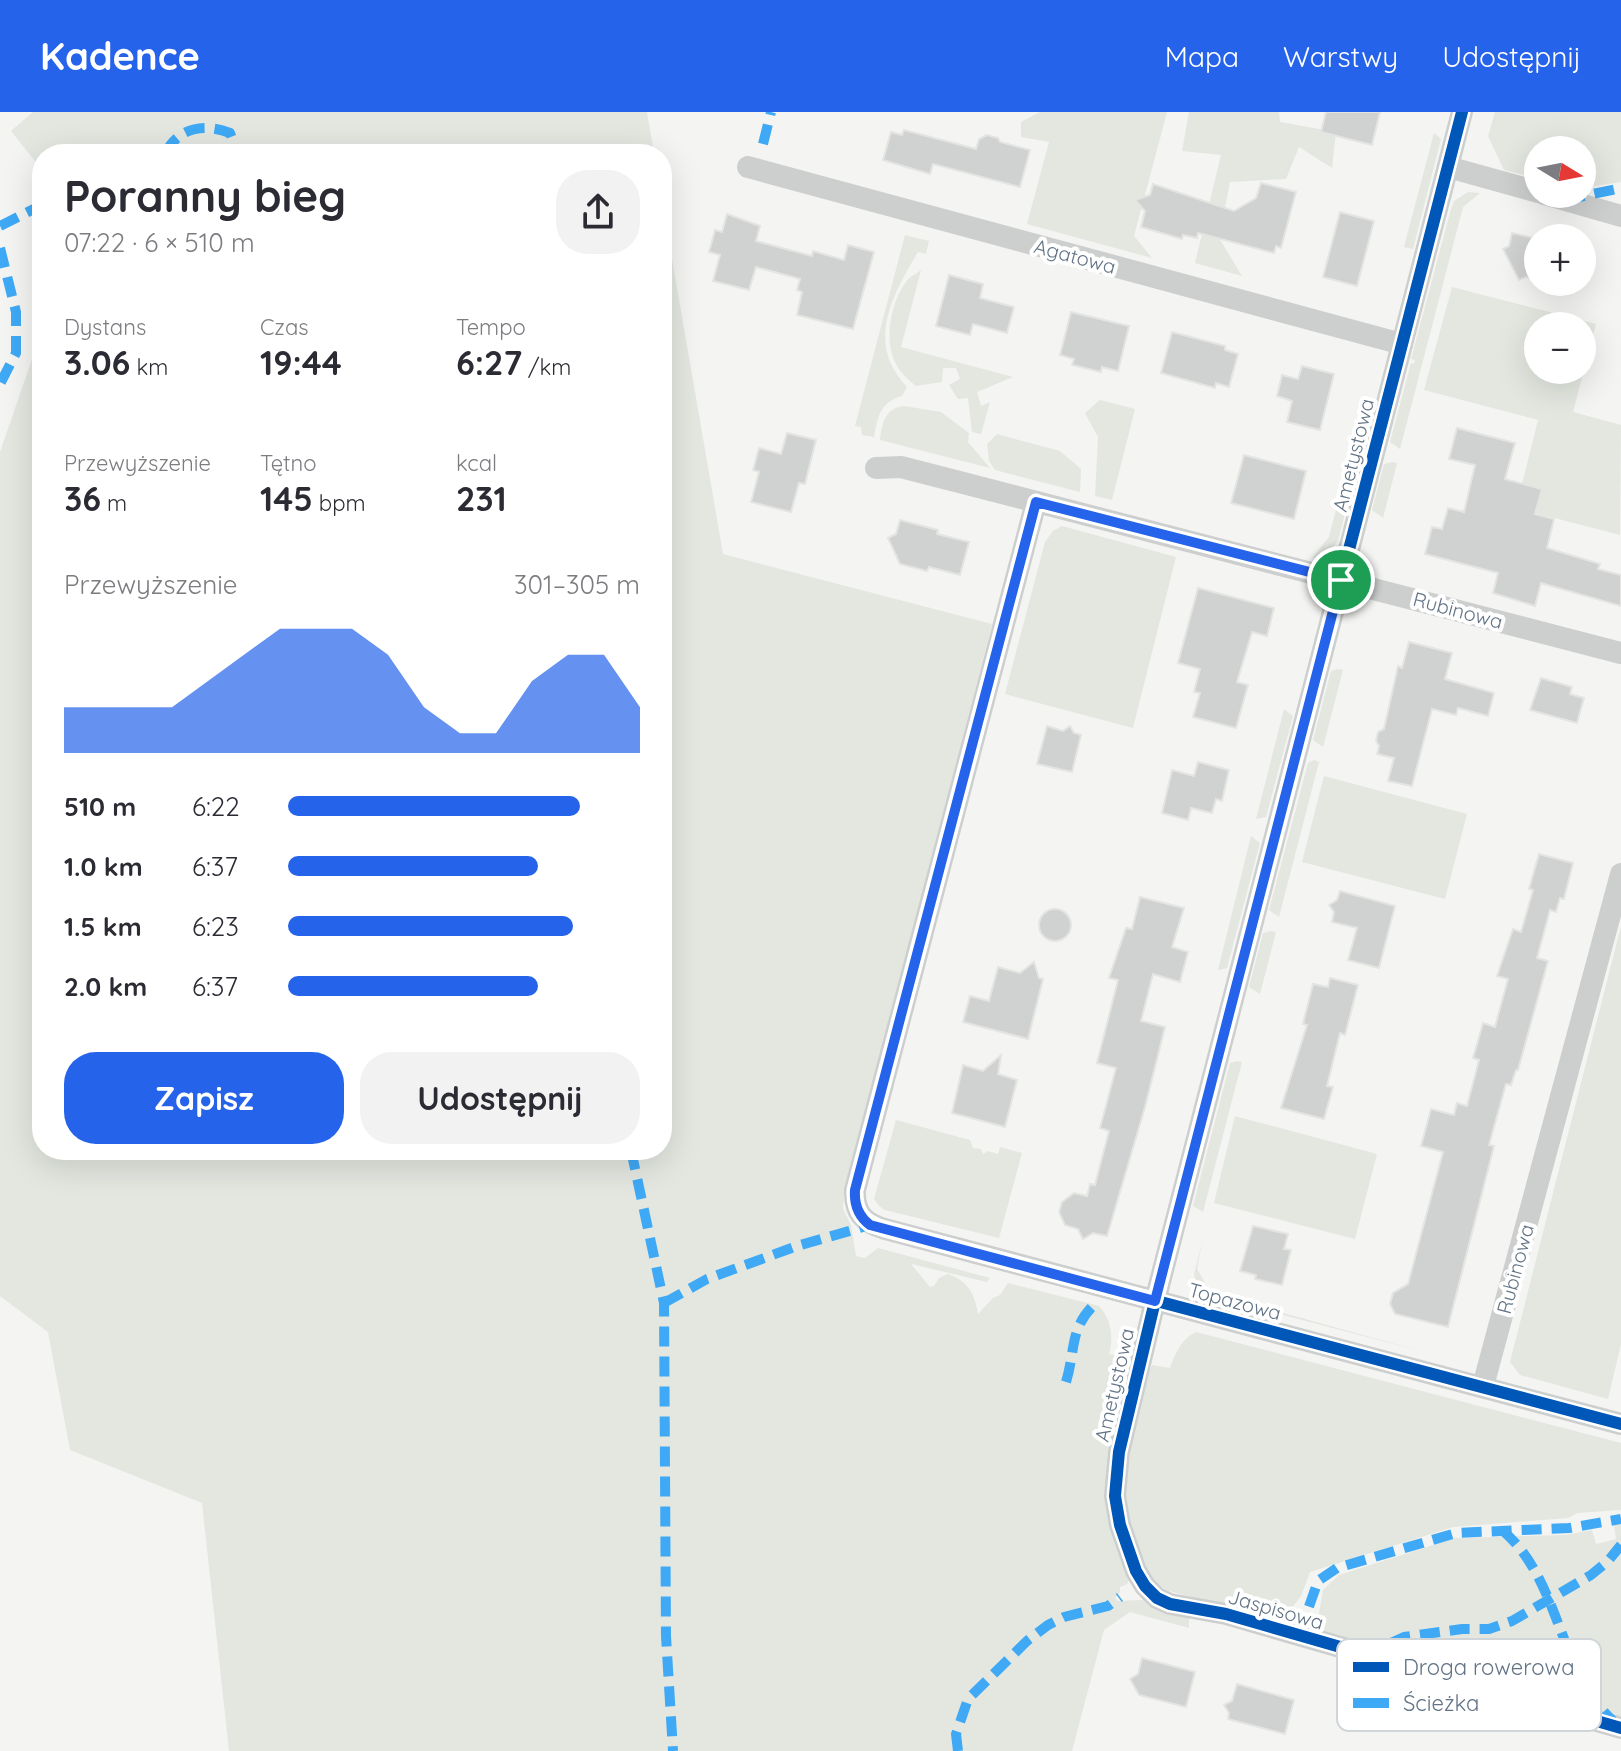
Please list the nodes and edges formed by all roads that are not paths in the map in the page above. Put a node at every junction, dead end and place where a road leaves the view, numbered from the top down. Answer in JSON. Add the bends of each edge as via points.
{"nodes":[{"id":1,"x":1462,"y":112,"type":"edge"},
{"id":2,"x":748,"y":167,"type":"dead end"},
{"id":3,"x":1448,"y":167,"type":"junction"},
{"id":4,"x":1524,"y":188,"type":"edge"},
{"id":5,"x":1593,"y":208,"type":"edge"},
{"id":6,"x":1621,"y":216,"type":"edge"},
{"id":7,"x":1402,"y":344,"type":"junction"},
{"id":8,"x":876,"y":468,"type":"dead end"},
{"id":9,"x":1036,"y":502,"type":"junction"},
{"id":10,"x":1341,"y":580,"type":"junction"},
{"id":11,"x":1621,"y":653,"type":"edge"},
{"id":12,"x":1621,"y":874,"type":"edge"},
{"id":13,"x":1155,"y":1301,"type":"junction"},
{"id":14,"x":1483,"y":1386,"type":"junction"},
{"id":15,"x":1621,"y":1424,"type":"edge"},
{"id":16,"x":1129,"y":1553,"type":"joint"},
{"id":17,"x":1337,"y":1646,"type":"edge"},
{"id":18,"x":1601,"y":1722,"type":"edge"},
{"id":19,"x":1621,"y":1728,"type":"edge"}],
"edges":[{"from":1,"to":3,"type":"street","name":"Ametystowa"},
{"from":2,"to":7,"type":"street","name":"Agatowa"},
{"from":3,"to":4,"type":"street"},
{"from":3,"to":7,"type":"street","name":"Ametystowa"},
{"from":5,"to":6,"type":"street"},
{"from":7,"to":10,"type":"street","name":"Ametystowa"},
{"from":8,"to":9,"type":"street","name":"Rubinowa","via":[[901,467]]},
{"from":9,"to":10,"type":"street","name":"Rubinowa"},
{"from":9,"to":13,"type":"street","name":"Topazowa","via":[[855,1201],[870,1225]]},
{"from":10,"to":11,"type":"street","name":"Rubinowa"},
{"from":10,"to":13,"type":"street","name":"Ametystowa"},
{"from":12,"to":14,"type":"street","name":"Rubinowa"},
{"from":13,"to":14,"type":"street","name":"Topazowa"},
{"from":13,"to":16,"type":"street","name":"Ametystowa","via":[[1115,1476],[1117,1516]]},
{"from":14,"to":15,"type":"street","name":"Topazowa"},
{"from":16,"to":17,"type":"street","name":"Jaspisowa","via":[[1145,1586],[1164,1602]]},
{"from":18,"to":19,"type":"street","name":"Jaspisowa"}]}
